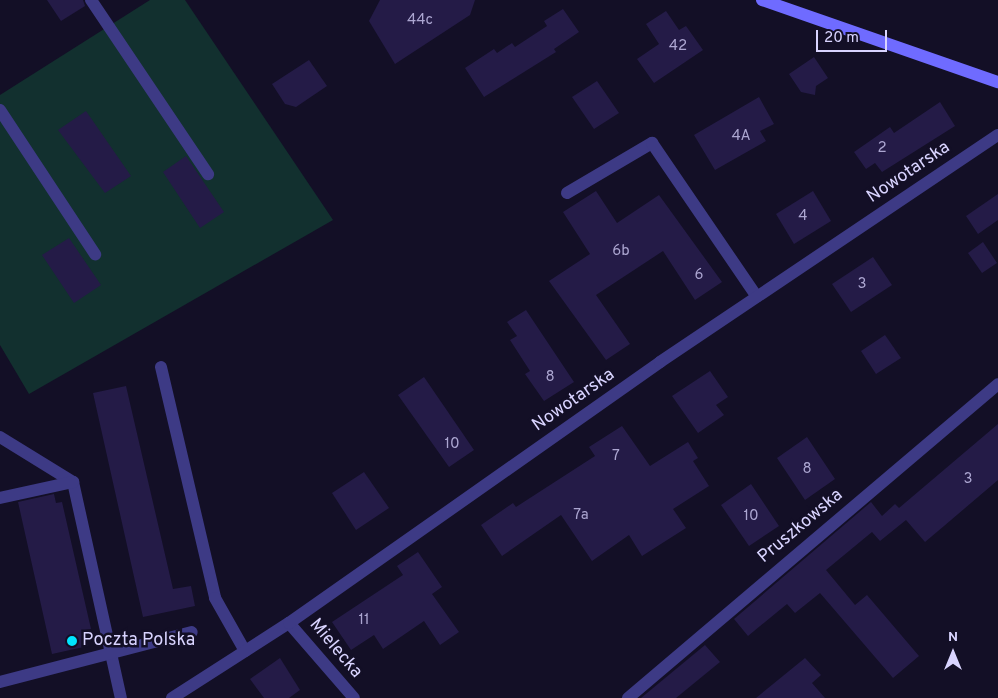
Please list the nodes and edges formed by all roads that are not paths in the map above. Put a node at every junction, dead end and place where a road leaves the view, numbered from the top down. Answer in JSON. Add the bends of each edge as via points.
{"nodes":[{"id":1,"x":92,"y":0,"type":"edge"},
{"id":2,"x":762,"y":0,"type":"edge"},
{"id":3,"x":998,"y":82,"type":"edge"},
{"id":4,"x":0,"y":110,"type":"edge"},
{"id":5,"x":998,"y":135,"type":"edge"},
{"id":6,"x":208,"y":174,"type":"dead end"},
{"id":7,"x":567,"y":193,"type":"dead end"},
{"id":8,"x":95,"y":254,"type":"dead end"},
{"id":9,"x":757,"y":297,"type":"junction"},
{"id":10,"x":161,"y":367,"type":"dead end"},
{"id":11,"x":998,"y":384,"type":"edge"},
{"id":12,"x":0,"y":437,"type":"edge"},
{"id":13,"x":73,"y":482,"type":"junction"},
{"id":14,"x":0,"y":498,"type":"edge"},
{"id":15,"x":290,"y":622,"type":"junction"},
{"id":16,"x":192,"y":632,"type":"dead end"},
{"id":17,"x":245,"y":651,"type":"junction"},
{"id":18,"x":111,"y":653,"type":"junction"},
{"id":19,"x":0,"y":682,"type":"edge"},
{"id":20,"x":121,"y":698,"type":"edge"},
{"id":21,"x":172,"y":698,"type":"edge"},
{"id":22,"x":354,"y":698,"type":"edge"},
{"id":23,"x":628,"y":698,"type":"edge"}],
"edges":[{"from":1,"to":6,"type":"street"},
{"from":2,"to":3,"type":"street"},
{"from":4,"to":8,"type":"street"},
{"from":5,"to":9,"type":"street","name":"Nowotarska"},
{"from":7,"to":9,"type":"street","via":[[652,143]]},
{"from":9,"to":15,"type":"street","name":"Nowotarska"},
{"from":10,"to":17,"type":"street","via":[[215,598]]},
{"from":11,"to":23,"type":"street","name":"Pruszkowska"},
{"from":12,"to":13,"type":"street"},
{"from":13,"to":14,"type":"street"},
{"from":13,"to":18,"type":"street"},
{"from":15,"to":17,"type":"street","name":"Nowotarska"},
{"from":15,"to":22,"type":"street","name":"Mielecka"},
{"from":16,"to":18,"type":"street"},
{"from":17,"to":21,"type":"street","name":"Nowotarska"},
{"from":18,"to":19,"type":"street"},
{"from":18,"to":20,"type":"street"}]}
